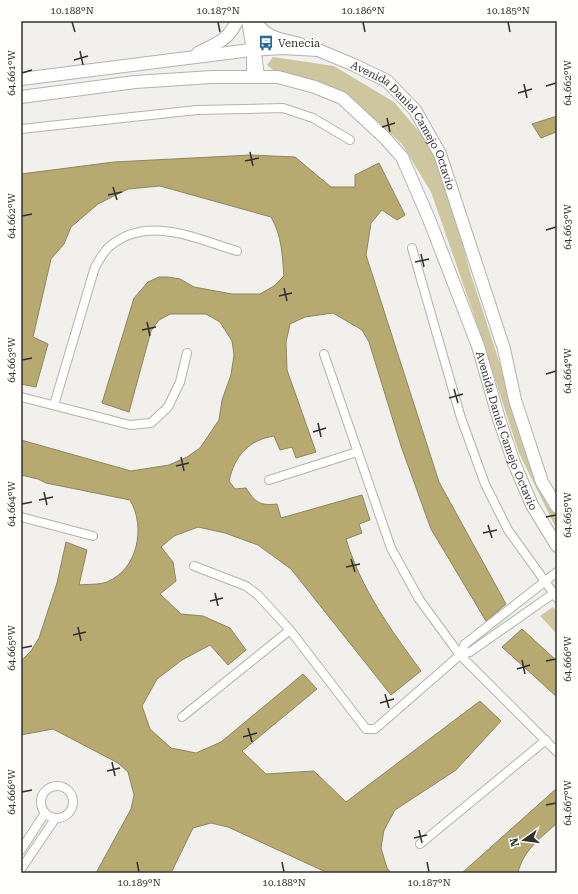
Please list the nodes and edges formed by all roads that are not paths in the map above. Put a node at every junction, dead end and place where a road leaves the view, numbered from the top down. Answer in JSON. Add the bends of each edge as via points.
{"nodes":[{"id":1,"x":237,"y":21,"type":"edge"},
{"id":2,"x":246,"y":21,"type":"edge"},
{"id":3,"x":254,"y":21,"type":"edge"},
{"id":4,"x":254,"y":50,"type":"junction"},
{"id":5,"x":318,"y":50,"type":"junction"},
{"id":6,"x":189,"y":58,"type":"junction"},
{"id":7,"x":256,"y":77,"type":"junction"},
{"id":8,"x":21,"y":79,"type":"edge"},
{"id":9,"x":21,"y":97,"type":"edge"},
{"id":10,"x":21,"y":129,"type":"edge"},
{"id":11,"x":350,"y":140,"type":"dead end"},
{"id":12,"x":412,"y":248,"type":"dead end"},
{"id":13,"x":237,"y":251,"type":"dead end"},
{"id":14,"x":187,"y":352,"type":"dead end"},
{"id":15,"x":324,"y":354,"type":"dead end"},
{"id":16,"x":21,"y":397,"type":"edge"},
{"id":17,"x":54,"y":405,"type":"junction"},
{"id":18,"x":357,"y":452,"type":"junction"},
{"id":19,"x":269,"y":480,"type":"dead end"},
{"id":20,"x":557,"y":507,"type":"edge"},
{"id":21,"x":21,"y":517,"type":"edge"},
{"id":22,"x":93,"y":536,"type":"dead end"},
{"id":23,"x":557,"y":546,"type":"edge"},
{"id":24,"x":194,"y":566,"type":"dead end"},
{"id":25,"x":557,"y":572,"type":"edge"},
{"id":26,"x":544,"y":580,"type":"junction"},
{"id":27,"x":556,"y":594,"type":"edge"},
{"id":28,"x":290,"y":630,"type":"junction"},
{"id":29,"x":460,"y":655,"type":"junction"},
{"id":30,"x":182,"y":717,"type":"dead end"},
{"id":31,"x":546,"y":740,"type":"junction"},
{"id":32,"x":557,"y":752,"type":"edge"},
{"id":33,"x":45,"y":813,"type":"junction"},
{"id":34,"x":55,"y":818,"type":"junction"},
{"id":35,"x":420,"y":844,"type":"dead end"},
{"id":36,"x":21,"y":850,"type":"edge"},
{"id":37,"x":21,"y":869,"type":"edge"}],
"edges":[{"from":1,"to":6,"type":"main road","via":[[233,30],[219,44]]},
{"from":2,"to":4,"type":"street"},
{"from":3,"to":4,"type":"street"},
{"from":3,"to":5,"type":"main road","via":[[269,36]]},
{"from":4,"to":5,"type":"main road","name":"Avenida Daniel Camejo Octavio"},
{"from":4,"to":6,"type":"main road","name":"Avenida Daniel Camejo Octavio"},
{"from":4,"to":7,"type":"street"},
{"from":5,"to":20,"type":"main road","name":"Avenida Daniel Camejo Octavio","via":[[387,81],[415,110],[440,154],[504,349],[514,400],[542,482]]},
{"from":6,"to":8,"type":"main road","name":"Avenida Daniel Camejo Octavio"},
{"from":7,"to":9,"type":"main road","name":"Avenida Daniel Camejo Octavio","via":[[135,82]]},
{"from":7,"to":23,"type":"main road","name":"Avenida Daniel Camejo Octavio","via":[[278,77],[315,87],[342,98],[402,157],[478,346],[514,463],[532,505]]},
{"from":10,"to":11,"type":"street","via":[[197,110],[283,108],[313,118]]},
{"from":12,"to":26,"type":"street","via":[[461,418],[484,484],[508,530]]},
{"from":13,"to":17,"type":"street","via":[[175,232],[150,230],[128,235],[108,248],[95,267]]},
{"from":14,"to":17,"type":"street","via":[[180,382],[168,407],[151,423],[130,425]]},
{"from":15,"to":18,"type":"street"},
{"from":16,"to":17,"type":"street"},
{"from":18,"to":19,"type":"street"},
{"from":18,"to":29,"type":"street","via":[[391,548],[419,600]]},
{"from":21,"to":22,"type":"street"},
{"from":24,"to":28,"type":"street","via":[[254,591]]},
{"from":25,"to":26,"type":"street"},
{"from":26,"to":27,"type":"street"},
{"from":26,"to":29,"type":"street","via":[[465,644]]},
{"from":27,"to":29,"type":"street","via":[[470,652]]},
{"from":28,"to":29,"type":"street","via":[[369,730],[375,729]]},
{"from":28,"to":30,"type":"street"},
{"from":29,"to":31,"type":"street"},
{"from":31,"to":32,"type":"street"},
{"from":31,"to":35,"type":"street"},
{"from":33,"to":34,"type":"street"},
{"from":33,"to":34,"type":"street","via":[[41,803],[44,792],[54,786],[65,788],[72,796],[73,807],[66,816]]},
{"from":33,"to":36,"type":"street"},
{"from":34,"to":37,"type":"street"}]}
